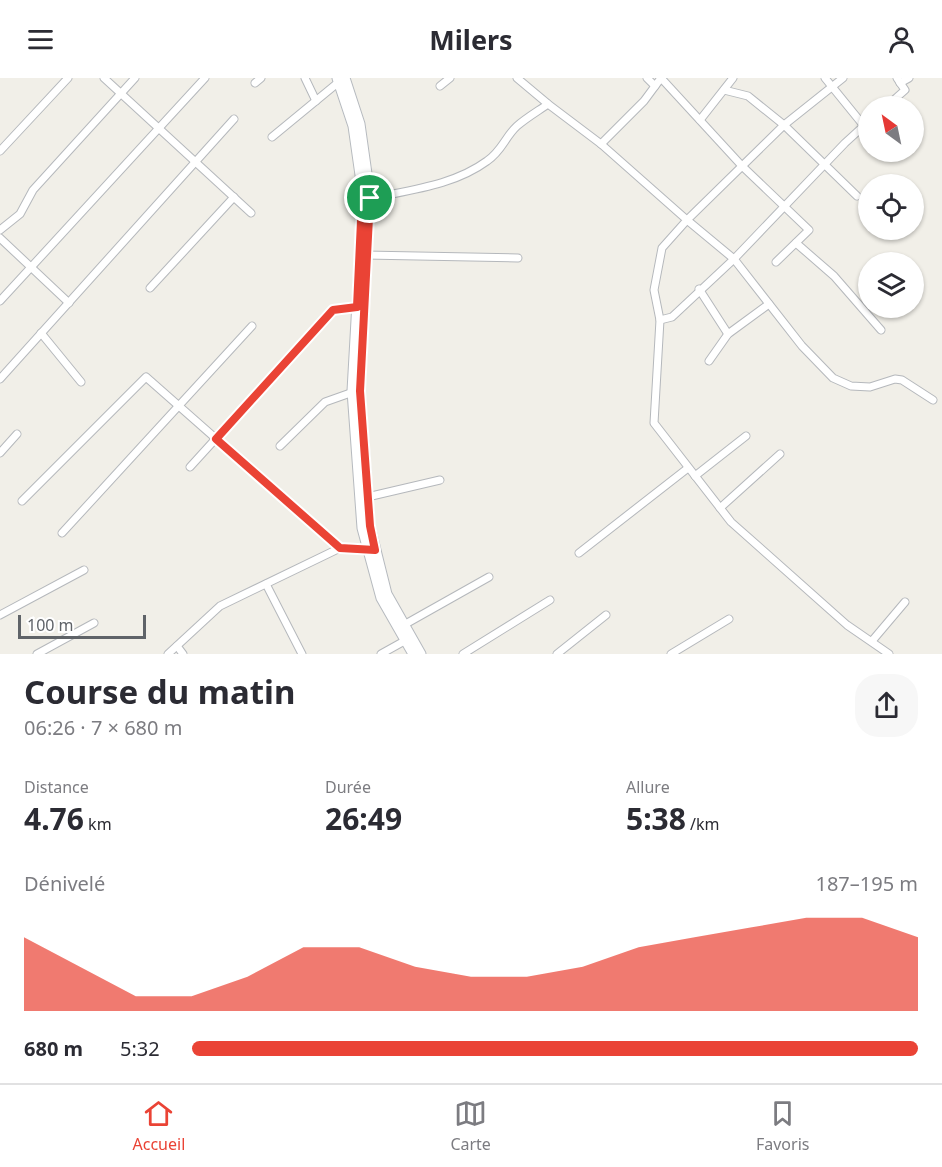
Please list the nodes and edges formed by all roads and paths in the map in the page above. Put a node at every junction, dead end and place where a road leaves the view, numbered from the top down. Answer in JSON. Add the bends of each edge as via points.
{"nodes":[{"id":1,"x":68,"y":78,"type":"edge"},
{"id":2,"x":104,"y":78,"type":"edge"},
{"id":3,"x":135,"y":78,"type":"edge"},
{"id":4,"x":205,"y":78,"type":"edge"},
{"id":5,"x":305,"y":78,"type":"edge"},
{"id":6,"x":450,"y":78,"type":"edge"},
{"id":7,"x":517,"y":78,"type":"edge"},
{"id":8,"x":647,"y":78,"type":"edge"},
{"id":9,"x":733,"y":78,"type":"edge"},
{"id":10,"x":825,"y":78,"type":"edge"},
{"id":11,"x":843,"y":78,"type":"edge"},
{"id":12,"x":909,"y":78,"type":"edge"},
{"id":13,"x":341,"y":79,"type":"edge"},
{"id":14,"x":899,"y":80,"type":"edge"},
{"id":15,"x":440,"y":86,"type":"dead end"},
{"id":16,"x":655,"y":86,"type":"junction"},
{"id":17,"x":833,"y":86,"type":"junction"},
{"id":18,"x":724,"y":90,"type":"junction"},
{"id":19,"x":121,"y":93,"type":"junction"},
{"id":20,"x":898,"y":96,"type":"edge"},
{"id":21,"x":316,"y":100,"type":"junction"},
{"id":22,"x":548,"y":104,"type":"junction"},
{"id":23,"x":858,"y":115,"type":"edge"},
{"id":24,"x":234,"y":119,"type":"dead end"},
{"id":25,"x":700,"y":120,"type":"junction"},
{"id":26,"x":784,"y":125,"type":"junction"},
{"id":27,"x":159,"y":128,"type":"junction"},
{"id":28,"x":858,"y":132,"type":"edge"},
{"id":29,"x":272,"y":137,"type":"dead end"},
{"id":30,"x":602,"y":144,"type":"junction"},
{"id":31,"x":0,"y":151,"type":"edge"},
{"id":32,"x":196,"y":162,"type":"junction"},
{"id":33,"x":824,"y":164,"type":"junction"},
{"id":34,"x":742,"y":166,"type":"junction"},
{"id":35,"x":857,"y":196,"type":"dead end"},
{"id":36,"x":234,"y":197,"type":"junction"},
{"id":37,"x":366,"y":199,"type":"junction"},
{"id":38,"x":784,"y":206,"type":"junction"},
{"id":39,"x":251,"y":213,"type":"dead end"},
{"id":40,"x":687,"y":220,"type":"junction"},
{"id":41,"x":0,"y":230,"type":"edge"},
{"id":42,"x":0,"y":238,"type":"edge"},
{"id":43,"x":796,"y":243,"type":"junction"},
{"id":44,"x":363,"y":255,"type":"junction"},
{"id":45,"x":518,"y":258,"type":"dead end"},
{"id":46,"x":734,"y":259,"type":"junction"},
{"id":47,"x":776,"y":262,"type":"dead end"},
{"id":48,"x":31,"y":267,"type":"junction"},
{"id":49,"x":150,"y":288,"type":"dead end"},
{"id":50,"x":699,"y":289,"type":"junction"},
{"id":51,"x":0,"y":301,"type":"edge"},
{"id":52,"x":69,"y":303,"type":"junction"},
{"id":53,"x":770,"y":304,"type":"junction"},
{"id":54,"x":360,"y":307,"type":"junction"},
{"id":55,"x":660,"y":320,"type":"junction"},
{"id":56,"x":252,"y":326,"type":"dead end"},
{"id":57,"x":881,"y":330,"type":"dead end"},
{"id":58,"x":41,"y":333,"type":"junction"},
{"id":59,"x":729,"y":334,"type":"junction"},
{"id":60,"x":709,"y":361,"type":"dead end"},
{"id":61,"x":0,"y":379,"type":"edge"},
{"id":62,"x":81,"y":382,"type":"dead end"},
{"id":63,"x":356,"y":391,"type":"junction"},
{"id":64,"x":933,"y":400,"type":"dead end"},
{"id":65,"x":179,"y":406,"type":"junction"},
{"id":66,"x":17,"y":434,"type":"dead end"},
{"id":67,"x":746,"y":436,"type":"dead end"},
{"id":68,"x":216,"y":439,"type":"junction"},
{"id":69,"x":280,"y":446,"type":"dead end"},
{"id":70,"x":0,"y":453,"type":"edge"},
{"id":71,"x":780,"y":454,"type":"dead end"},
{"id":72,"x":190,"y":467,"type":"dead end"},
{"id":73,"x":688,"y":468,"type":"junction"},
{"id":74,"x":695,"y":476,"type":"junction"},
{"id":75,"x":440,"y":480,"type":"dead end"},
{"id":76,"x":364,"y":497,"type":"junction"},
{"id":77,"x":22,"y":501,"type":"dead end"},
{"id":78,"x":720,"y":508,"type":"junction"},
{"id":79,"x":62,"y":533,"type":"dead end"},
{"id":80,"x":340,"y":548,"type":"junction"},
{"id":81,"x":371,"y":549,"type":"junction"},
{"id":82,"x":579,"y":552,"type":"dead end"},
{"id":83,"x":84,"y":570,"type":"dead end"},
{"id":84,"x":489,"y":577,"type":"dead end"},
{"id":85,"x":266,"y":584,"type":"junction"},
{"id":86,"x":549,"y":600,"type":"dead end"},
{"id":87,"x":905,"y":602,"type":"dead end"},
{"id":88,"x":0,"y":615,"type":"edge"},
{"id":89,"x":606,"y":615,"type":"dead end"},
{"id":90,"x":729,"y":619,"type":"dead end"},
{"id":91,"x":94,"y":623,"type":"dead end"},
{"id":92,"x":401,"y":627,"type":"junction"},
{"id":93,"x":408,"y":639,"type":"junction"},
{"id":94,"x":872,"y":642,"type":"junction"},
{"id":95,"x":177,"y":646,"type":"junction"},
{"id":96,"x":37,"y":654,"type":"edge"},
{"id":97,"x":168,"y":654,"type":"edge"},
{"id":98,"x":183,"y":654,"type":"edge"},
{"id":99,"x":302,"y":654,"type":"edge"},
{"id":100,"x":381,"y":654,"type":"edge"},
{"id":101,"x":414,"y":654,"type":"edge"},
{"id":102,"x":421,"y":654,"type":"edge"},
{"id":103,"x":464,"y":654,"type":"edge"},
{"id":104,"x":557,"y":654,"type":"edge"},
{"id":105,"x":671,"y":654,"type":"edge"},
{"id":106,"x":889,"y":654,"type":"edge"}],
"edges":[{"from":1,"to":31,"type":"street"},
{"from":2,"to":19,"type":"street"},
{"from":3,"to":19,"type":"street"},
{"from":4,"to":27,"type":"street"},
{"from":5,"to":21,"type":"street"},
{"from":6,"to":15,"type":"street"},
{"from":7,"to":22,"type":"street"},
{"from":8,"to":16,"type":"street"},
{"from":9,"to":18,"type":"street"},
{"from":10,"to":17,"type":"street"},
{"from":11,"to":17,"type":"street"},
{"from":12,"to":14,"type":"street"},
{"from":13,"to":21,"type":"street"},
{"from":13,"to":37,"type":"main road","via":[[360,124]]},
{"from":14,"to":20,"type":"street","via":[[905,90]]},
{"from":16,"to":25,"type":"street","via":[[661,78]]},
{"from":16,"to":30,"type":"street"},
{"from":17,"to":23,"type":"street"},
{"from":17,"to":26,"type":"street"},
{"from":18,"to":25,"type":"street"},
{"from":18,"to":26,"type":"street","via":[[748,96]]},
{"from":19,"to":27,"type":"street"},
{"from":19,"to":41,"type":"street","via":[[33,190],[20,213]]},
{"from":21,"to":29,"type":"street"},
{"from":22,"to":30,"type":"street"},
{"from":22,"to":37,"type":"street","via":[[518,125],[501,150],[486,162],[446,182]]},
{"from":24,"to":32,"type":"street"},
{"from":25,"to":34,"type":"street"},
{"from":26,"to":33,"type":"street"},
{"from":26,"to":34,"type":"street"},
{"from":27,"to":32,"type":"street"},
{"from":27,"to":48,"type":"street"},
{"from":28,"to":33,"type":"street"},
{"from":30,"to":40,"type":"street"},
{"from":32,"to":36,"type":"street"},
{"from":32,"to":52,"type":"street"},
{"from":33,"to":35,"type":"street"},
{"from":33,"to":38,"type":"street"},
{"from":34,"to":38,"type":"street"},
{"from":34,"to":40,"type":"street"},
{"from":36,"to":39,"type":"street"},
{"from":36,"to":49,"type":"street"},
{"from":37,"to":44,"type":"main road"},
{"from":38,"to":43,"type":"street","via":[[809,230]]},
{"from":38,"to":46,"type":"street"},
{"from":40,"to":46,"type":"street"},
{"from":40,"to":55,"type":"street","via":[[662,248],[654,290]]},
{"from":42,"to":48,"type":"street"},
{"from":43,"to":47,"type":"street"},
{"from":43,"to":57,"type":"street","via":[[834,276]]},
{"from":44,"to":45,"type":"street"},
{"from":44,"to":54,"type":"main road"},
{"from":46,"to":50,"type":"street"},
{"from":46,"to":53,"type":"street"},
{"from":48,"to":51,"type":"street"},
{"from":48,"to":52,"type":"street"},
{"from":50,"to":55,"type":"street","via":[[672,317]]},
{"from":50,"to":59,"type":"street"},
{"from":52,"to":58,"type":"street"},
{"from":53,"to":59,"type":"street"},
{"from":53,"to":64,"type":"street","via":[[833,378],[851,386],[870,387],[895,378]]},
{"from":54,"to":63,"type":"main road"},
{"from":54,"to":68,"type":"street","via":[[333,310]]},
{"from":55,"to":73,"type":"street","via":[[654,423]]},
{"from":56,"to":65,"type":"street"},
{"from":58,"to":61,"type":"street"},
{"from":58,"to":62,"type":"street"},
{"from":59,"to":60,"type":"street"},
{"from":63,"to":69,"type":"street","via":[[325,402]]},
{"from":63,"to":76,"type":"main road"},
{"from":65,"to":68,"type":"street"},
{"from":65,"to":77,"type":"street","via":[[146,377]]},
{"from":65,"to":79,"type":"street"},
{"from":66,"to":70,"type":"street"},
{"from":67,"to":74,"type":"street"},
{"from":68,"to":72,"type":"street"},
{"from":68,"to":80,"type":"street"},
{"from":71,"to":78,"type":"street"},
{"from":73,"to":74,"type":"street"},
{"from":73,"to":82,"type":"street"},
{"from":74,"to":78,"type":"street"},
{"from":75,"to":76,"type":"street"},
{"from":76,"to":81,"type":"main road"},
{"from":78,"to":94,"type":"street","via":[[772,559]]},
{"from":80,"to":81,"type":"street"},
{"from":80,"to":85,"type":"street"},
{"from":81,"to":92,"type":"main road"},
{"from":83,"to":88,"type":"street"},
{"from":84,"to":92,"type":"street"},
{"from":85,"to":95,"type":"street","via":[[220,606]]},
{"from":85,"to":99,"type":"street"},
{"from":86,"to":103,"type":"street"},
{"from":87,"to":94,"type":"street"},
{"from":89,"to":104,"type":"street"},
{"from":90,"to":105,"type":"street"},
{"from":91,"to":96,"type":"street"},
{"from":92,"to":93,"type":"main road"},
{"from":93,"to":100,"type":"street"},
{"from":93,"to":101,"type":"main road"},
{"from":93,"to":102,"type":"main road"},
{"from":94,"to":106,"type":"street"},
{"from":95,"to":97,"type":"street"},
{"from":95,"to":98,"type":"street"}]}
